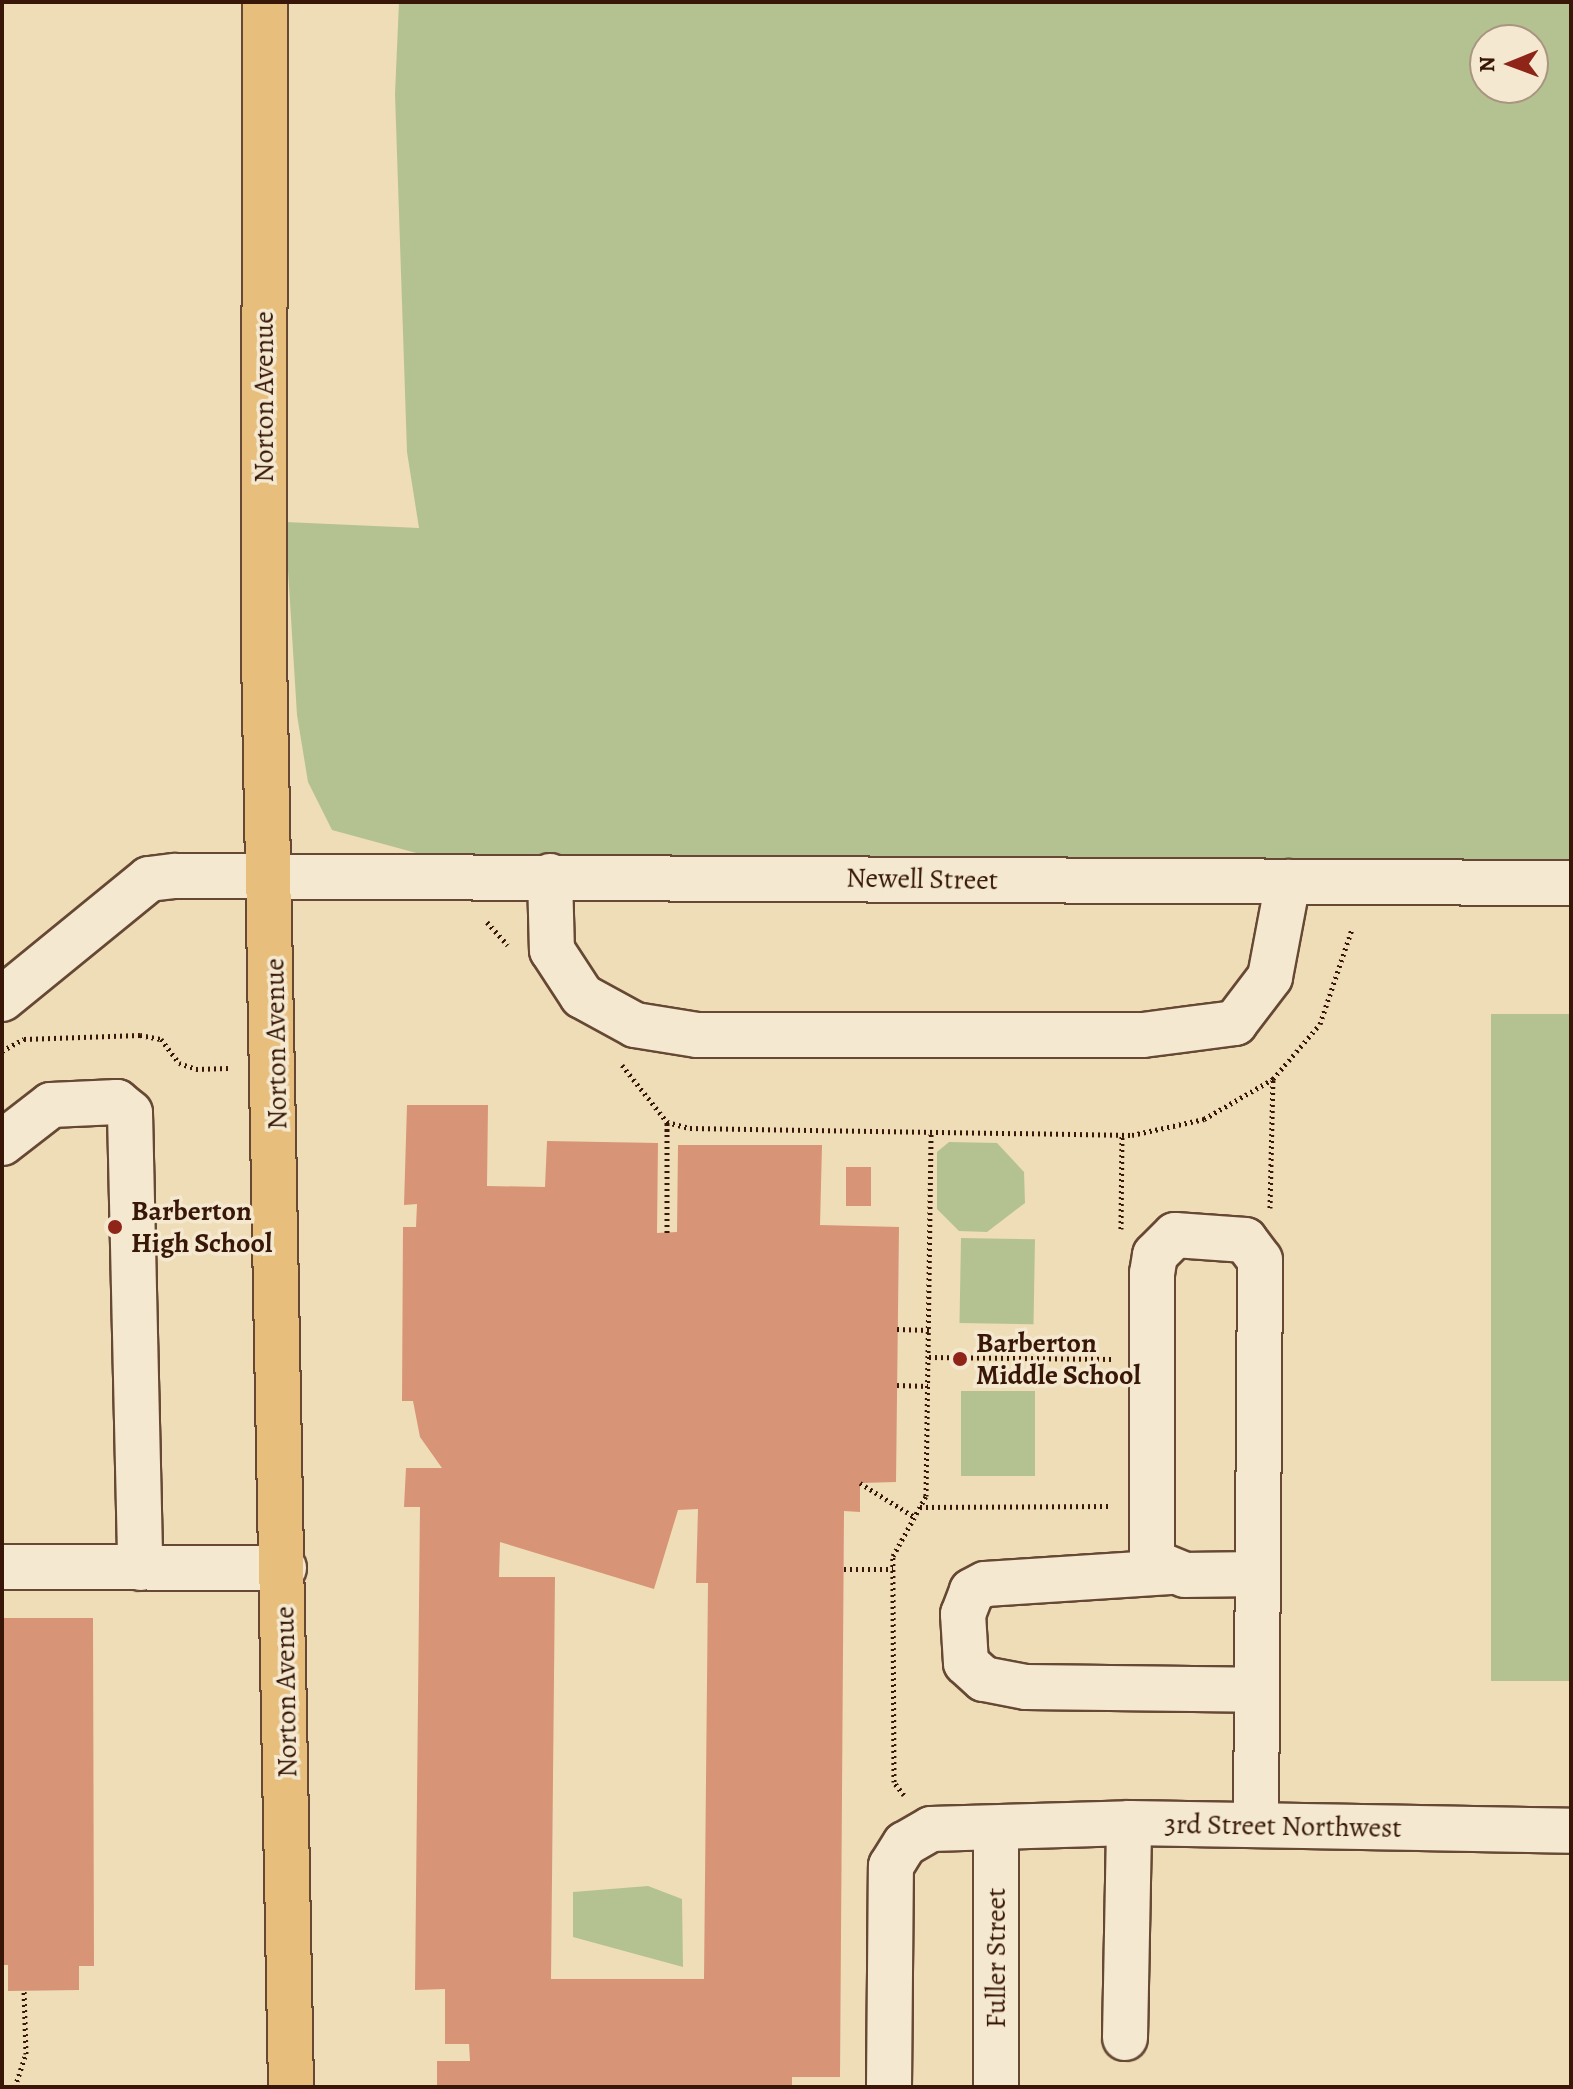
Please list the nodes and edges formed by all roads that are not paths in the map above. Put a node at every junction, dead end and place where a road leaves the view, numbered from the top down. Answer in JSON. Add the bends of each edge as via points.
{"nodes":[{"id":1,"x":265,"y":2,"type":"edge"},
{"id":2,"x":272,"y":873,"type":"junction"},
{"id":3,"x":550,"y":876,"type":"junction"},
{"id":4,"x":1288,"y":882,"type":"junction"},
{"id":5,"x":1571,"y":883,"type":"edge"},
{"id":6,"x":2,"y":999,"type":"edge"},
{"id":7,"x":2,"y":1143,"type":"edge"},
{"id":8,"x":2,"y":1567,"type":"edge"},
{"id":9,"x":140,"y":1568,"type":"junction"},
{"id":10,"x":284,"y":1568,"type":"junction"},
{"id":11,"x":1170,"y":1572,"type":"junction"},
{"id":12,"x":1257,"y":1574,"type":"junction"},
{"id":13,"x":1256,"y":1690,"type":"junction"},
{"id":14,"x":1129,"y":1823,"type":"junction"},
{"id":15,"x":1256,"y":1825,"type":"junction"},
{"id":16,"x":996,"y":1829,"type":"junction"},
{"id":17,"x":1571,"y":1831,"type":"edge"},
{"id":18,"x":1125,"y":2038,"type":"dead end"},
{"id":19,"x":291,"y":2087,"type":"edge"},
{"id":20,"x":889,"y":2087,"type":"edge"},
{"id":21,"x":996,"y":2087,"type":"edge"}],
"edges":[{"from":1,"to":2,"type":"main road","name":"Norton Avenue","via":[[264,655]]},
{"from":2,"to":3,"type":"street","name":"Newell Street"},
{"from":2,"to":6,"type":"street","name":"Newell Street","via":[[149,879]]},
{"from":2,"to":10,"type":"main road","name":"Norton Avenue"},
{"from":3,"to":4,"type":"street","name":"Newell Street"},
{"from":3,"to":4,"type":"street","via":[[552,950],[582,996],[635,1025],[697,1035],[1143,1035],[1235,1023],[1270,977]]},
{"from":4,"to":5,"type":"street","name":"Newell Street"},
{"from":7,"to":9,"type":"street","via":[[51,1105],[117,1102],[130,1113]]},
{"from":8,"to":9,"type":"street"},
{"from":9,"to":10,"type":"street"},
{"from":10,"to":19,"type":"main road","name":"Norton Avenue"},
{"from":11,"to":12,"type":"street"},
{"from":11,"to":12,"type":"street","via":[[1158,1564],[1149,1536],[1155,1255],[1175,1235],[1253,1244],[1260,1260]]},
{"from":11,"to":13,"type":"street","via":[[985,1584],[972,1591],[963,1614],[966,1663],[984,1679],[1026,1687]]},
{"from":12,"to":13,"type":"street"},
{"from":13,"to":15,"type":"street"},
{"from":14,"to":15,"type":"street","name":"3rd Street Northwest"},
{"from":14,"to":16,"type":"street","name":"3rd Street Northwest"},
{"from":14,"to":18,"type":"street"},
{"from":15,"to":17,"type":"street","name":"3rd Street Northwest"},
{"from":16,"to":20,"type":"street","name":"3rd Street Northwest","via":[[931,1829],[905,1844],[891,1866]]},
{"from":16,"to":21,"type":"street","name":"Fuller Street"}]}
